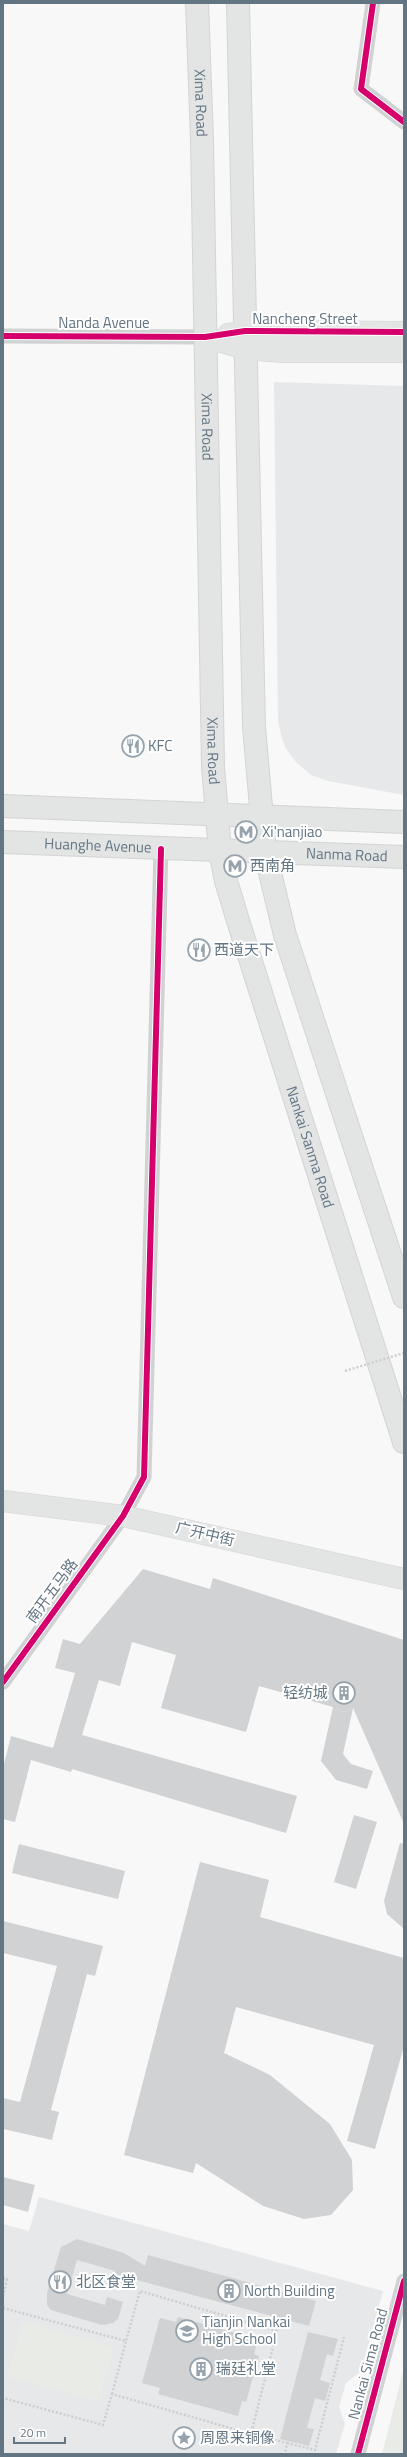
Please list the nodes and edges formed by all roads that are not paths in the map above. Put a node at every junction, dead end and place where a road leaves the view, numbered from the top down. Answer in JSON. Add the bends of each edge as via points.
{"nodes":[{"id":1,"x":197,"y":3,"type":"edge"},
{"id":2,"x":238,"y":3,"type":"edge"},
{"id":3,"x":373,"y":3,"type":"edge"},
{"id":4,"x":404,"y":122,"type":"edge"},
{"id":5,"x":404,"y":332,"type":"edge"},
{"id":6,"x":3,"y":336,"type":"edge"},
{"id":7,"x":205,"y":337,"type":"junction"},
{"id":8,"x":245,"y":340,"type":"junction"},
{"id":9,"x":404,"y":352,"type":"edge"},
{"id":10,"x":3,"y":806,"type":"edge"},
{"id":11,"x":217,"y":814,"type":"junction"},
{"id":12,"x":260,"y":815,"type":"junction"},
{"id":13,"x":404,"y":822,"type":"edge"},
{"id":14,"x":3,"y":842,"type":"edge"},
{"id":15,"x":161,"y":849,"type":"junction"},
{"id":16,"x":220,"y":851,"type":"junction"},
{"id":17,"x":265,"y":852,"type":"junction"},
{"id":18,"x":404,"y":857,"type":"edge"},
{"id":19,"x":404,"y":1297,"type":"edge"},
{"id":20,"x":404,"y":1442,"type":"edge"},
{"id":21,"x":3,"y":1502,"type":"edge"},
{"id":22,"x":123,"y":1516,"type":"junction"},
{"id":23,"x":404,"y":1579,"type":"edge"},
{"id":24,"x":3,"y":1682,"type":"edge"},
{"id":25,"x":404,"y":2281,"type":"edge"},
{"id":26,"x":358,"y":2454,"type":"edge"}],
"edges":[{"from":1,"to":7,"type":"main road","name":"Xima Road"},
{"from":2,"to":8,"type":"main road"},
{"from":3,"to":4,"type":"street","via":[[361,89]]},
{"from":5,"to":8,"type":"street","name":"Nancheng Street"},
{"from":6,"to":7,"type":"street","name":"Nanda Avenue"},
{"from":7,"to":8,"type":"street","name":"Nancheng Street"},
{"from":7,"to":11,"type":"main road","name":"Xima Road","via":[[213,767]]},
{"from":8,"to":9,"type":"street","name":"Nancheng Street","via":[[284,352]]},
{"from":8,"to":12,"type":"main road","via":[[254,727]]},
{"from":10,"to":11,"type":"main road"},
{"from":11,"to":12,"type":"main road"},
{"from":11,"to":16,"type":"main road","name":"Xima Road"},
{"from":12,"to":13,"type":"main road"},
{"from":12,"to":17,"type":"main road"},
{"from":14,"to":15,"type":"main road","name":"Huanghe Avenue"},
{"from":15,"to":16,"type":"main road","name":"Huanghe Avenue"},
{"from":15,"to":22,"type":"street","name":"南开五马路","via":[[144,1477]]},
{"from":16,"to":17,"type":"main road","name":"Huanghe Avenue"},
{"from":16,"to":20,"type":"main road","name":"Nankai Sanma Road","via":[[239,924]]},
{"from":17,"to":18,"type":"main road","name":"Nanma Road"},
{"from":17,"to":19,"type":"main road","via":[[285,935]]},
{"from":21,"to":22,"type":"street","name":"广开中街"},
{"from":22,"to":23,"type":"street","name":"广开中街"},
{"from":22,"to":24,"type":"street","name":"南开五马路"},
{"from":25,"to":26,"type":"street","name":"Nankai Sima Road"}]}
